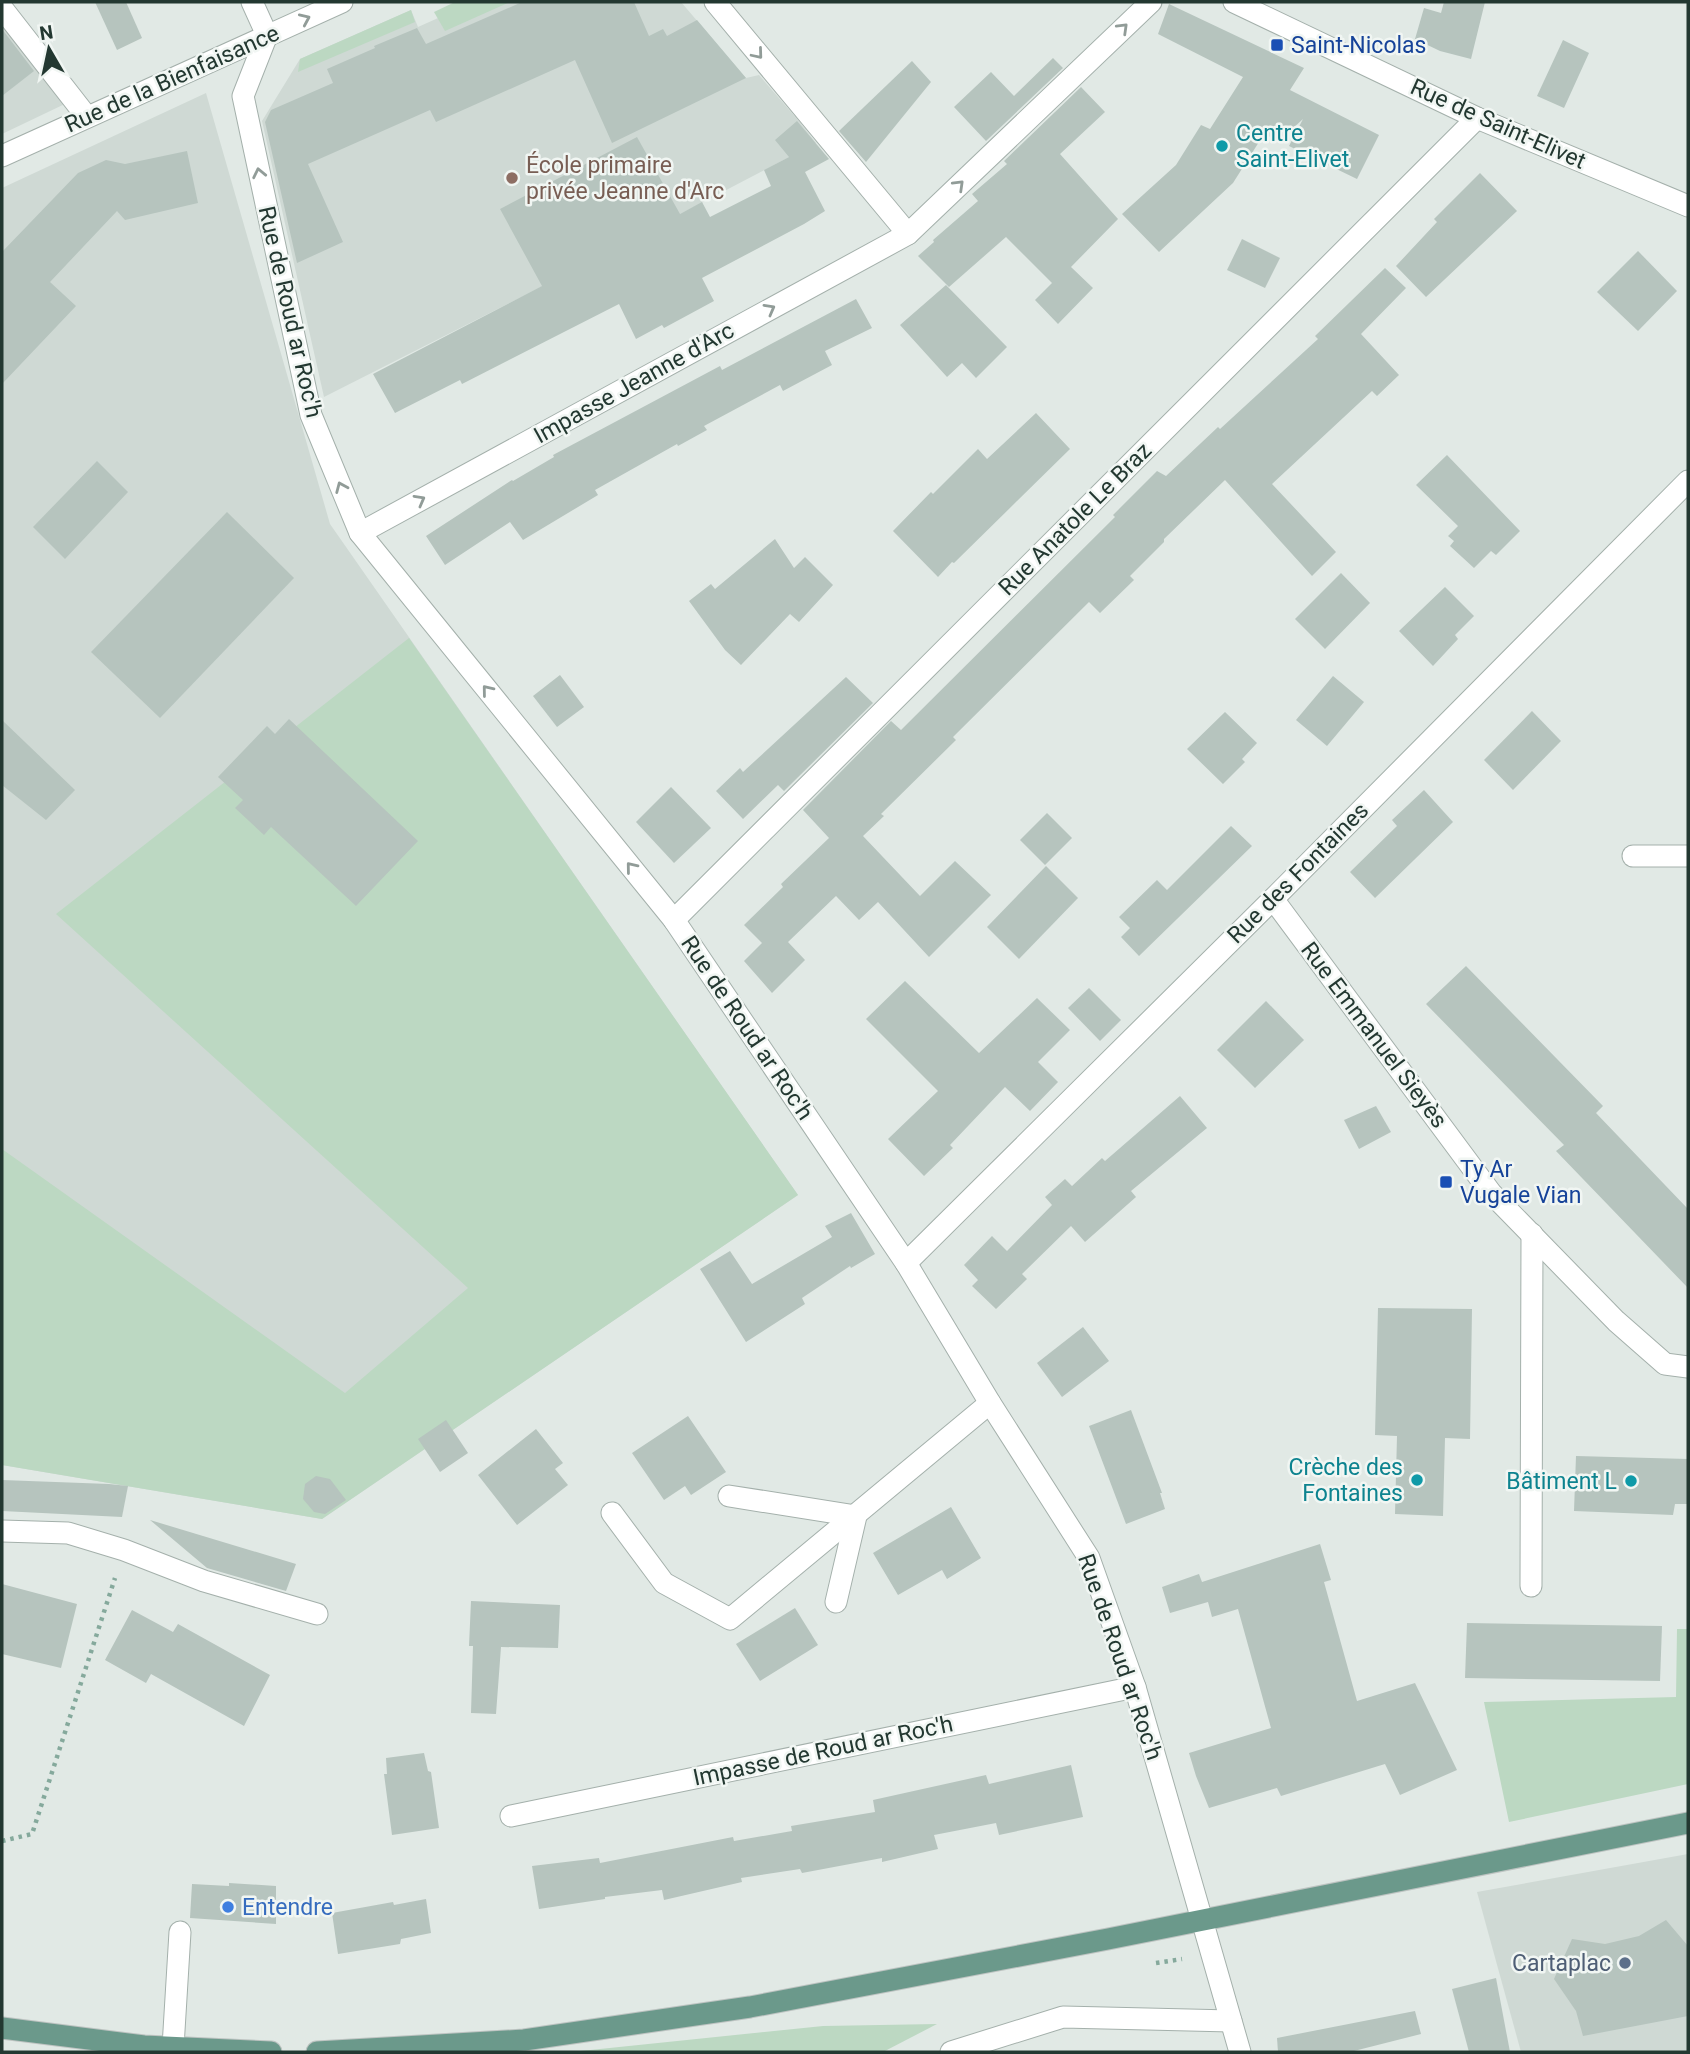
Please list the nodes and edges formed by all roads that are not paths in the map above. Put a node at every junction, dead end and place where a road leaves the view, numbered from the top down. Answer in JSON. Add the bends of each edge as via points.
{"nodes":[{"id":1,"x":253,"y":2,"type":"edge"},
{"id":2,"x":342,"y":2,"type":"edge"},
{"id":3,"x":715,"y":2,"type":"edge"},
{"id":4,"x":1151,"y":2,"type":"edge"},
{"id":5,"x":1234,"y":2,"type":"edge"},
{"id":6,"x":2,"y":8,"type":"edge"},
{"id":7,"x":267,"y":35,"type":"junction"},
{"id":8,"x":87,"y":117,"type":"junction"},
{"id":9,"x":1477,"y":118,"type":"junction"},
{"id":10,"x":2,"y":156,"type":"edge"},
{"id":11,"x":1688,"y":206,"type":"edge"},
{"id":12,"x":908,"y":234,"type":"junction"},
{"id":13,"x":1688,"y":481,"type":"edge"},
{"id":14,"x":360,"y":533,"type":"junction"},
{"id":15,"x":1633,"y":856,"type":"dead end"},
{"id":16,"x":1688,"y":856,"type":"edge"},
{"id":17,"x":1273,"y":899,"type":"junction"},
{"id":18,"x":674,"y":920,"type":"junction"},
{"id":19,"x":1532,"y":1234,"type":"junction"},
{"id":20,"x":906,"y":1263,"type":"junction"},
{"id":21,"x":1688,"y":1367,"type":"edge"},
{"id":22,"x":990,"y":1403,"type":"junction"},
{"id":23,"x":729,"y":1496,"type":"dead end"},
{"id":24,"x":612,"y":1513,"type":"dead end"},
{"id":25,"x":856,"y":1516,"type":"junction"},
{"id":26,"x":2,"y":1531,"type":"edge"},
{"id":27,"x":1531,"y":1586,"type":"dead end"},
{"id":28,"x":836,"y":1602,"type":"dead end"},
{"id":29,"x":317,"y":1614,"type":"dead end"},
{"id":30,"x":1135,"y":1687,"type":"junction"},
{"id":31,"x":511,"y":1816,"type":"dead end"},
{"id":32,"x":1688,"y":1823,"type":"edge"},
{"id":33,"x":1202,"y":1919,"type":"junction"},
{"id":34,"x":180,"y":1932,"type":"dead end"},
{"id":35,"x":1231,"y":2021,"type":"junction"},
{"id":36,"x":2,"y":2028,"type":"edge"},
{"id":37,"x":173,"y":2047,"type":"junction"},
{"id":38,"x":271,"y":2052,"type":"edge"},
{"id":39,"x":317,"y":2052,"type":"edge"},
{"id":40,"x":951,"y":2052,"type":"edge"},
{"id":41,"x":1240,"y":2052,"type":"edge"}],
"edges":[{"from":1,"to":7,"type":"street"},
{"from":7,"to":2,"type":"street","name":"Rue de la Bienfaisance","one_way":true},
{"from":3,"to":12,"type":"street","one_way":true},
{"from":12,"to":4,"type":"street","name":"Impasse Jeanne d'Arc","one_way":true},
{"from":5,"to":9,"type":"street","name":"Rue de Saint-Elivet"},
{"from":6,"to":8,"type":"street"},
{"from":7,"to":8,"type":"street","name":"Rue de la Bienfaisance"},
{"from":14,"to":7,"type":"street","name":"Rue de Roud ar Roc'h","one_way":true,"via":[[311,415],[243,96]]},
{"from":8,"to":10,"type":"street","name":"Rue de la Bienfaisance"},
{"from":9,"to":11,"type":"street","name":"Rue de Saint-Elivet"},
{"from":9,"to":18,"type":"street","name":"Rue Anatole Le Braz"},
{"from":14,"to":12,"type":"street","name":"Impasse Jeanne d'Arc","one_way":true},
{"from":13,"to":17,"type":"street","name":"Rue des Fontaines"},
{"from":18,"to":14,"type":"street","name":"Rue de Roud ar Roc'h","one_way":true},
{"from":15,"to":16,"type":"street"},
{"from":17,"to":19,"type":"street","name":"Rue Emmanuel Sieyès","via":[[1491,1193]]},
{"from":17,"to":20,"type":"street","name":"Rue des Fontaines"},
{"from":18,"to":20,"type":"street","name":"Rue de Roud ar Roc'h"},
{"from":19,"to":21,"type":"street","name":"Rue Emmanuel Sieyès","via":[[1616,1321],[1665,1364]]},
{"from":19,"to":27,"type":"street"},
{"from":20,"to":22,"type":"street","name":"Rue de Roud ar Roc'h"},
{"from":22,"to":25,"type":"street"},
{"from":22,"to":30,"type":"street","name":"Rue de Roud ar Roc'h","via":[[1089,1558]]},
{"from":23,"to":25,"type":"street"},
{"from":24,"to":25,"type":"street","via":[[664,1583],[730,1619]]},
{"from":25,"to":28,"type":"street"},
{"from":26,"to":29,"type":"street","via":[[68,1533],[204,1581]]},
{"from":30,"to":31,"type":"street","name":"Impasse de Roud ar Roc'h"},
{"from":30,"to":33,"type":"street","name":"Rue de Roud ar Roc'h"},
{"from":32,"to":33,"type":"main road"},
{"from":33,"to":35,"type":"street","name":"Rue de Roud ar Roc'h"},
{"from":33,"to":39,"type":"main road","via":[[750,2007],[524,2040]]},
{"from":34,"to":37,"type":"street"},
{"from":35,"to":40,"type":"street","via":[[1063,2017]]},
{"from":35,"to":41,"type":"street","name":"Rue de Roud ar Roc'h"},
{"from":36,"to":37,"type":"main road"},
{"from":37,"to":38,"type":"main road"}]}
